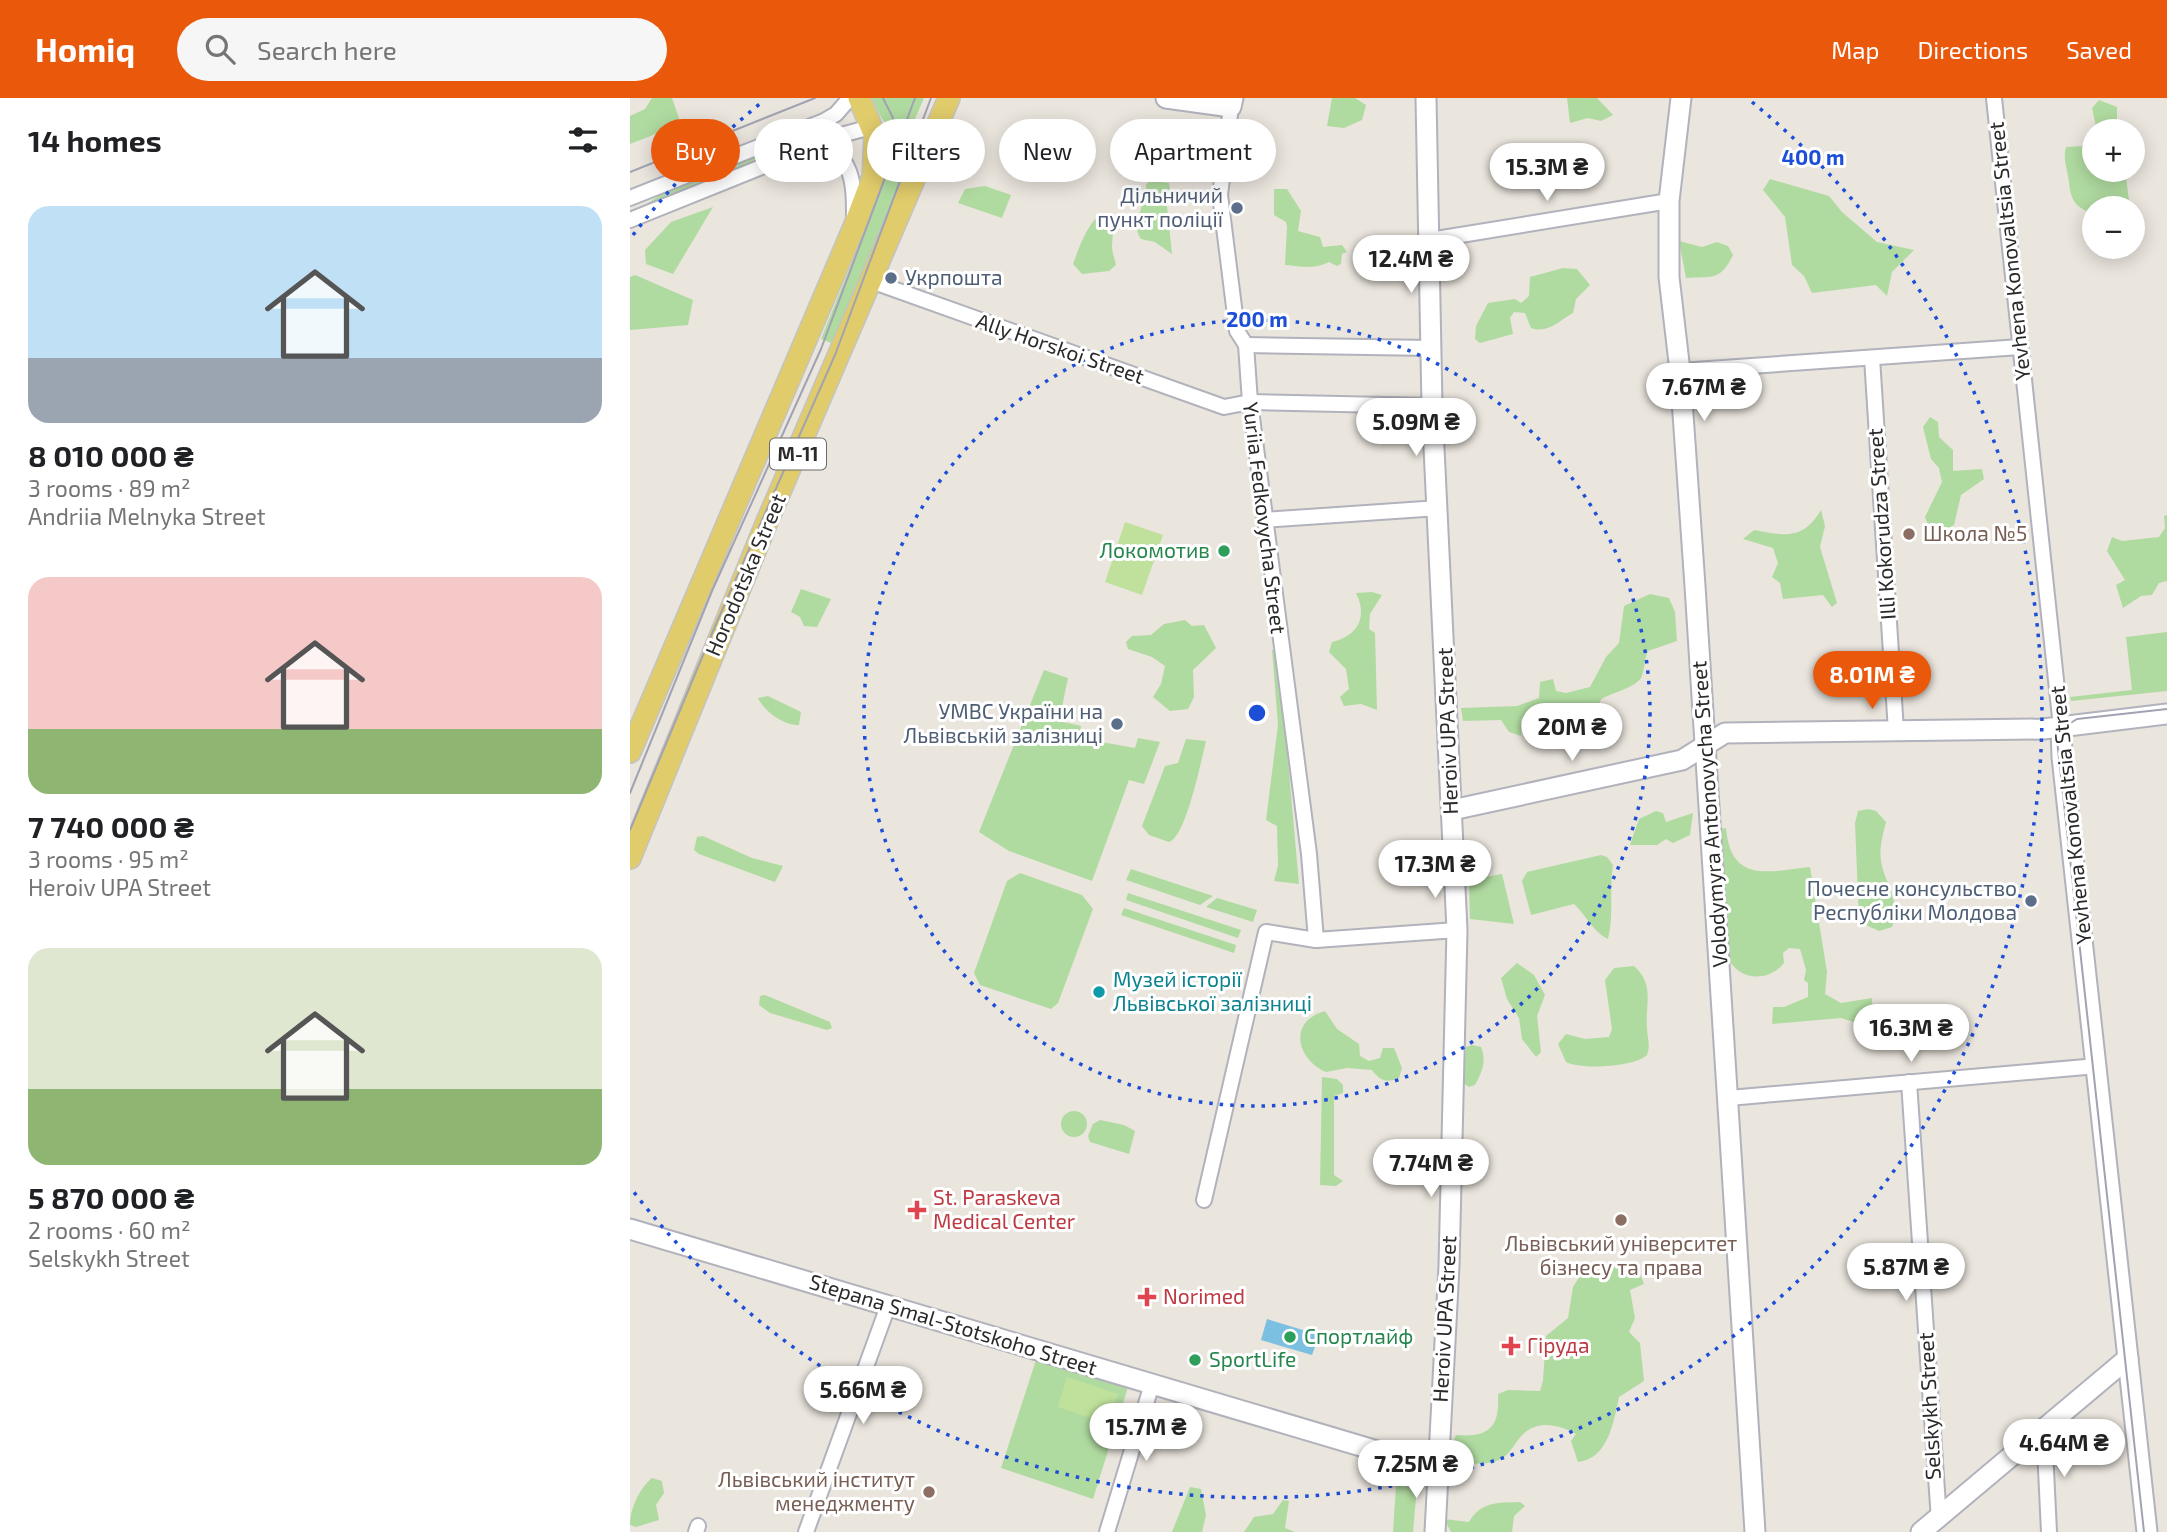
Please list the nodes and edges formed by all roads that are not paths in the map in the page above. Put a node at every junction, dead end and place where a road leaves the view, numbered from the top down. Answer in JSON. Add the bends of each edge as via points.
{"nodes":[{"id":1,"x":850,"y":98,"type":"edge"},
{"id":2,"x":859,"y":98,"type":"edge"},
{"id":3,"x":949,"y":98,"type":"edge"},
{"id":4,"x":1166,"y":98,"type":"edge"},
{"id":5,"x":1426,"y":98,"type":"edge"},
{"id":6,"x":1681,"y":98,"type":"edge"},
{"id":7,"x":1994,"y":98,"type":"edge"},
{"id":8,"x":1232,"y":103,"type":"edge"},
{"id":9,"x":868,"y":119,"type":"edge"},
{"id":10,"x":941,"y":119,"type":"edge"},
{"id":11,"x":754,"y":171,"type":"edge"},
{"id":12,"x":853,"y":181,"type":"edge"},
{"id":13,"x":871,"y":182,"type":"edge"},
{"id":14,"x":914,"y":182,"type":"edge"},
{"id":15,"x":650,"y":189,"type":"junction"},
{"id":16,"x":630,"y":198,"type":"edge"},
{"id":17,"x":1669,"y":201,"type":"junction"},
{"id":18,"x":630,"y":209,"type":"edge"},
{"id":19,"x":630,"y":220,"type":"edge"},
{"id":20,"x":854,"y":227,"type":"junction"},
{"id":21,"x":1430,"y":240,"type":"junction"},
{"id":22,"x":871,"y":281,"type":"junction"},
{"id":23,"x":1246,"y":345,"type":"junction"},
{"id":24,"x":2020,"y":347,"type":"junction"},
{"id":25,"x":1432,"y":348,"type":"junction"},
{"id":26,"x":1872,"y":358,"type":"junction"},
{"id":27,"x":1680,"y":371,"type":"junction"},
{"id":28,"x":1250,"y":402,"type":"junction"},
{"id":29,"x":1433,"y":406,"type":"junction"},
{"id":30,"x":1439,"y":508,"type":"junction"},
{"id":31,"x":1264,"y":520,"type":"junction"},
{"id":32,"x":2167,"y":714,"type":"edge"},
{"id":33,"x":2061,"y":727,"type":"junction"},
{"id":34,"x":1896,"y":731,"type":"junction"},
{"id":35,"x":1704,"y":748,"type":"junction"},
{"id":36,"x":630,"y":752,"type":"edge"},
{"id":37,"x":1452,"y":810,"type":"junction"},
{"id":38,"x":630,"y":858,"type":"edge"},
{"id":39,"x":1457,"y":930,"type":"junction"},
{"id":40,"x":1316,"y":940,"type":"junction"},
{"id":41,"x":2097,"y":1066,"type":"junction"},
{"id":42,"x":1909,"y":1082,"type":"junction"},
{"id":43,"x":1729,"y":1098,"type":"junction"},
{"id":44,"x":1204,"y":1200,"type":"dead end"},
{"id":45,"x":630,"y":1229,"type":"edge"},
{"id":46,"x":888,"y":1306,"type":"junction"},
{"id":47,"x":2129,"y":1358,"type":"junction"},
{"id":48,"x":1152,"y":1384,"type":"junction"},
{"id":49,"x":2044,"y":1428,"type":"junction"},
{"id":50,"x":1438,"y":1469,"type":"junction"},
{"id":51,"x":1939,"y":1520,"type":"junction"},
{"id":52,"x":806,"y":1532,"type":"edge"},
{"id":53,"x":1107,"y":1532,"type":"edge"},
{"id":54,"x":1435,"y":1532,"type":"edge"},
{"id":55,"x":1755,"y":1532,"type":"edge"},
{"id":56,"x":1921,"y":1532,"type":"edge"},
{"id":57,"x":2049,"y":1532,"type":"edge"},
{"id":58,"x":2147,"y":1532,"type":"edge"}],
"edges":[{"from":1,"to":15,"type":"street","via":[[824,121]]},
{"from":2,"to":9,"type":"main road","number":"М-11"},
{"from":3,"to":10,"type":"main road","number":"М-11"},
{"from":4,"to":8,"type":"main road"},
{"from":5,"to":21,"type":"main road","name":"Heroiv UPA Street"},
{"from":6,"to":17,"type":"main road","name":"Volodymyra Antonovycha Street"},
{"from":7,"to":24,"type":"street","name":"Yevhena Konovaltsia Street"},
{"from":8,"to":23,"type":"street","name":"Yuriia Fedkovycha Street","via":[[1220,195],[1237,331]]},
{"from":11,"to":19,"type":"street"},
{"from":12,"to":20,"type":"street"},
{"from":13,"to":20,"type":"main road","name":"Horodotska Street","number":"М-11"},
{"from":14,"to":22,"type":"main road","name":"Horodotska Street","number":"М-11"},
{"from":15,"to":16,"type":"street"},
{"from":15,"to":18,"type":"street"},
{"from":17,"to":21,"type":"street"},
{"from":17,"to":27,"type":"main road","name":"Volodymyra Antonovycha Street","via":[[1669,277]]},
{"from":20,"to":36,"type":"main road","name":"Horodotska Street","number":"М-11"},
{"from":21,"to":25,"type":"main road","name":"Heroiv UPA Street"},
{"from":22,"to":28,"type":"street","name":"Ally Horskoi Street","via":[[1224,407]]},
{"from":22,"to":38,"type":"main road","name":"Horodotska Street","number":"М-11"},
{"from":23,"to":25,"type":"street"},
{"from":23,"to":28,"type":"street","name":"Yuriia Fedkovycha Street"},
{"from":24,"to":26,"type":"street"},
{"from":24,"to":33,"type":"street","name":"Yevhena Konovaltsia Street"},
{"from":25,"to":29,"type":"main road","name":"Heroiv UPA Street"},
{"from":26,"to":27,"type":"street"},
{"from":26,"to":34,"type":"street","name":"Illi Kokorudza Street"},
{"from":27,"to":35,"type":"main road","name":"Volodymyra Antonovycha Street"},
{"from":28,"to":29,"type":"street","name":"Ally Horskoi Street"},
{"from":28,"to":31,"type":"street","name":"Yuriia Fedkovycha Street"},
{"from":29,"to":30,"type":"main road","name":"Heroiv UPA Street"},
{"from":30,"to":31,"type":"street"},
{"from":30,"to":37,"type":"main road","name":"Heroiv UPA Street"},
{"from":31,"to":40,"type":"street","name":"Yuriia Fedkovycha Street"},
{"from":32,"to":33,"type":"main road"},
{"from":33,"to":34,"type":"main road"},
{"from":33,"to":41,"type":"main road","name":"Yevhena Konovaltsia Street"},
{"from":34,"to":35,"type":"main road","via":[[1725,733]]},
{"from":35,"to":37,"type":"main road","via":[[1682,760]]},
{"from":35,"to":43,"type":"main road","name":"Volodymyra Antonovycha Street"},
{"from":37,"to":39,"type":"main road","name":"Heroiv UPA Street"},
{"from":39,"to":40,"type":"street"},
{"from":39,"to":50,"type":"main road","name":"Heroiv UPA Street","via":[[1450,1240]]},
{"from":40,"to":44,"type":"street","via":[[1266,932]]},
{"from":41,"to":42,"type":"street"},
{"from":41,"to":47,"type":"main road","name":"Yevhena Konovaltsia Street"},
{"from":42,"to":43,"type":"street"},
{"from":42,"to":51,"type":"street","name":"Selskykh Street"},
{"from":43,"to":55,"type":"main road","name":"Volodymyra Antonovycha Street"},
{"from":45,"to":46,"type":"main road","name":"Stepana Smal-Stotskoho Street"},
{"from":46,"to":48,"type":"main road","name":"Stepana Smal-Stotskoho Street"},
{"from":46,"to":52,"type":"street"},
{"from":47,"to":49,"type":"main road"},
{"from":47,"to":58,"type":"main road","name":"Yevhena Konovaltsia Street"},
{"from":48,"to":50,"type":"main road","name":"Stepana Smal-Stotskoho Street"},
{"from":48,"to":53,"type":"street"},
{"from":49,"to":51,"type":"main road"},
{"from":49,"to":57,"type":"street"},
{"from":50,"to":54,"type":"main road","name":"Heroiv UPA Street"},
{"from":51,"to":56,"type":"main road"}]}
